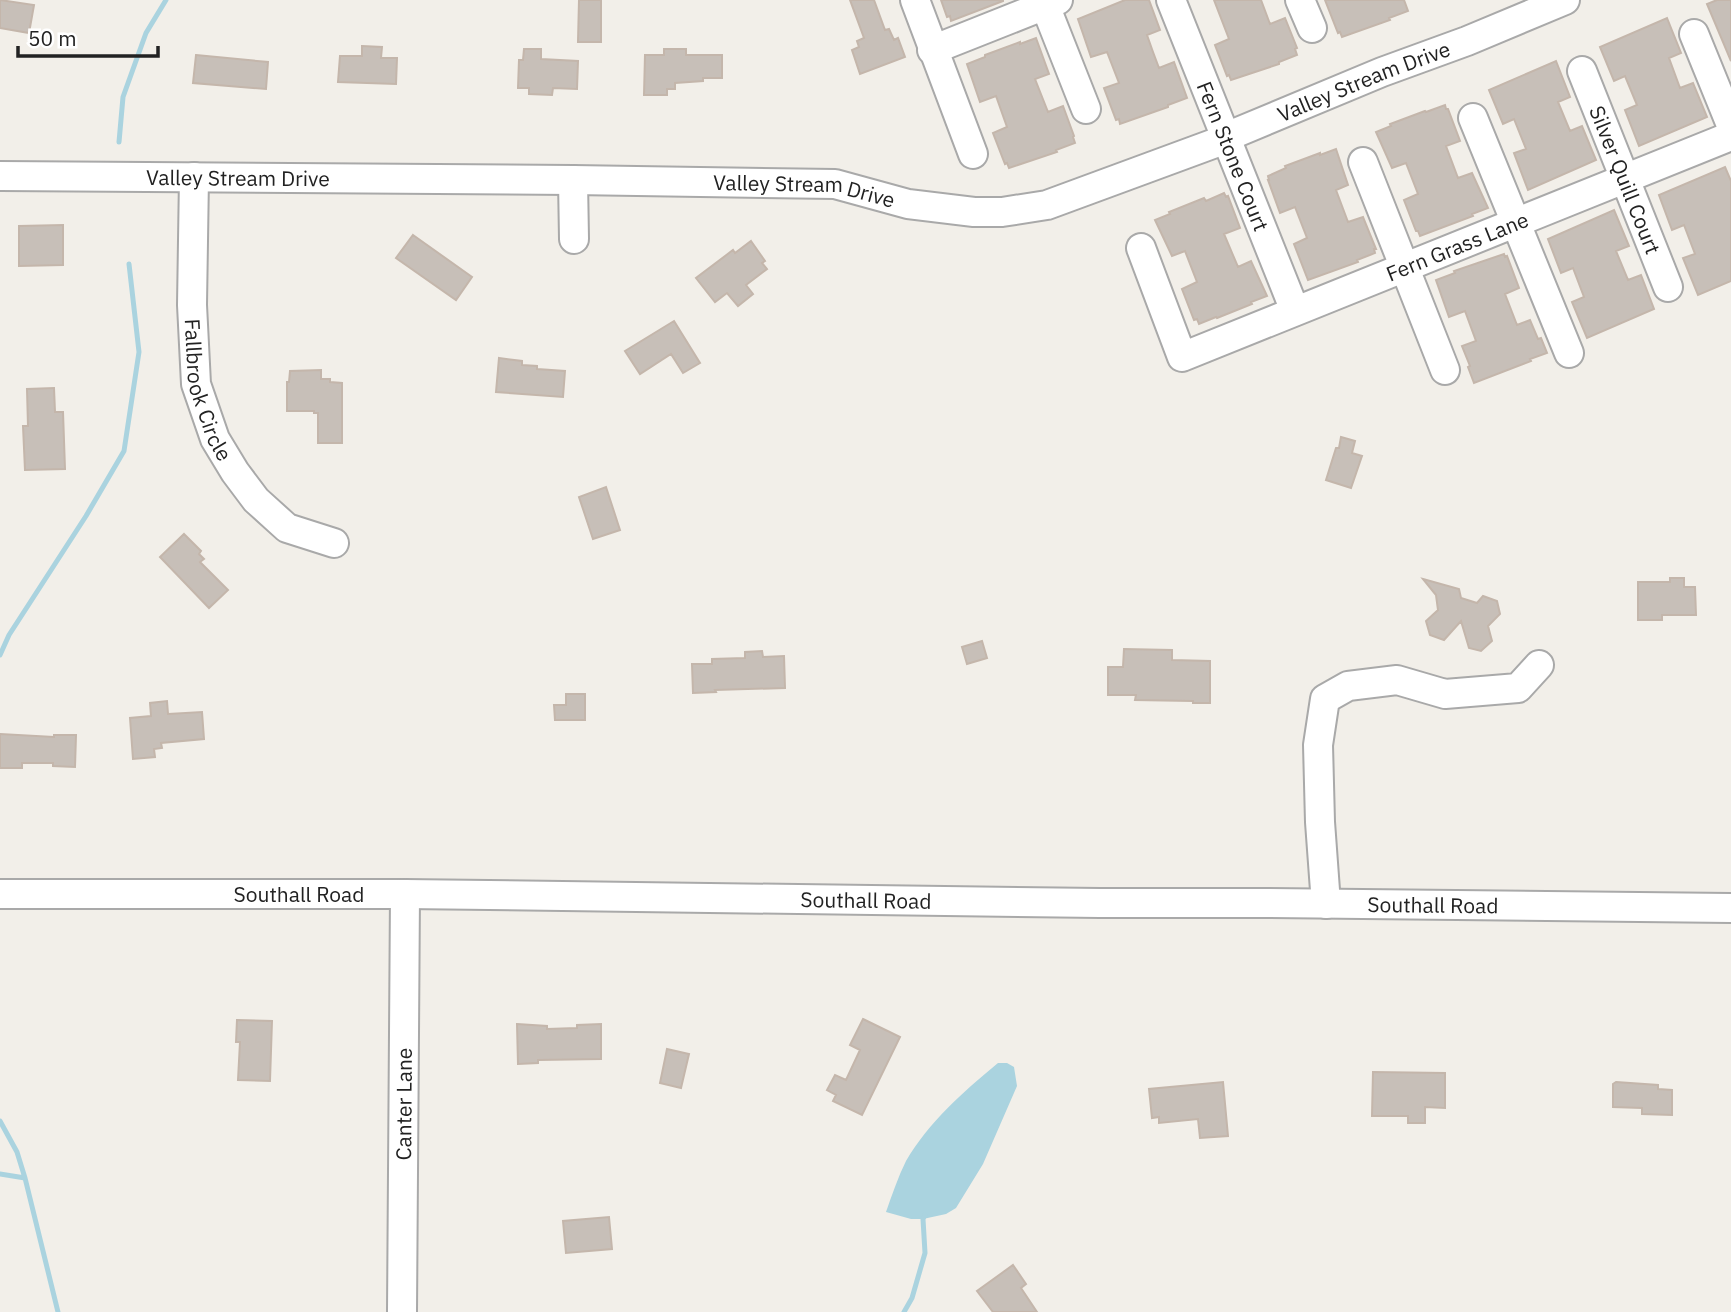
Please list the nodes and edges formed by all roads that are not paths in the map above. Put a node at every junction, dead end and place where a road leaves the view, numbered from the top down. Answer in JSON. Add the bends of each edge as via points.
{"nodes":[{"id":1,"x":915,"y":0,"type":"edge"},
{"id":2,"x":1171,"y":0,"type":"edge"},
{"id":3,"x":1300,"y":0,"type":"edge"},
{"id":4,"x":1559,"y":1,"type":"edge"},
{"id":5,"x":1049,"y":2,"type":"edge"},
{"id":6,"x":1312,"y":28,"type":"dead end"},
{"id":7,"x":1694,"y":34,"type":"dead end"},
{"id":8,"x":932,"y":50,"type":"junction"},
{"id":9,"x":1582,"y":71,"type":"dead end"},
{"id":10,"x":1086,"y":109,"type":"dead end"},
{"id":11,"x":1473,"y":118,"type":"dead end"},
{"id":12,"x":1731,"y":125,"type":"edge"},
{"id":13,"x":1731,"y":135,"type":"edge"},
{"id":14,"x":1226,"y":137,"type":"junction"},
{"id":15,"x":973,"y":154,"type":"dead end"},
{"id":16,"x":1363,"y":162,"type":"dead end"},
{"id":17,"x":0,"y":176,"type":"edge"},
{"id":18,"x":194,"y":177,"type":"junction"},
{"id":19,"x":1625,"y":177,"type":"junction"},
{"id":20,"x":573,"y":180,"type":"junction"},
{"id":21,"x":1516,"y":222,"type":"junction"},
{"id":22,"x":574,"y":239,"type":"dead end"},
{"id":23,"x":1141,"y":247,"type":"dead end"},
{"id":24,"x":1405,"y":267,"type":"junction"},
{"id":25,"x":1668,"y":287,"type":"dead end"},
{"id":26,"x":1295,"y":311,"type":"junction"},
{"id":27,"x":1569,"y":354,"type":"dead end"},
{"id":28,"x":1445,"y":370,"type":"dead end"},
{"id":29,"x":334,"y":543,"type":"dead end"},
{"id":30,"x":1539,"y":665,"type":"dead end"},
{"id":31,"x":0,"y":894,"type":"edge"},
{"id":32,"x":405,"y":894,"type":"junction"},
{"id":33,"x":1326,"y":904,"type":"junction"},
{"id":34,"x":1731,"y":908,"type":"edge"},
{"id":35,"x":402,"y":1312,"type":"edge"}],
"edges":[{"from":1,"to":8,"type":"street"},
{"from":2,"to":14,"type":"street","name":"Fern Stone Court"},
{"from":3,"to":6,"type":"street"},
{"from":4,"to":14,"type":"street","name":"Valley Stream Drive"},
{"from":5,"to":8,"type":"street"},
{"from":5,"to":10,"type":"street"},
{"from":7,"to":12,"type":"street"},
{"from":8,"to":15,"type":"street"},
{"from":9,"to":19,"type":"street","name":"Silver Quill Court"},
{"from":11,"to":21,"type":"street"},
{"from":13,"to":19,"type":"street","name":"Fern Grass Lane"},
{"from":14,"to":20,"type":"street","name":"Valley Stream Drive","via":[[1047,205],[1002,212],[908,204],[835,184]]},
{"from":14,"to":26,"type":"street","name":"Fern Stone Court"},
{"from":16,"to":24,"type":"street"},
{"from":17,"to":18,"type":"street","name":"Valley Stream Drive"},
{"from":18,"to":20,"type":"street","name":"Valley Stream Drive"},
{"from":18,"to":29,"type":"street","name":"Fallbrook Circle","via":[[196,384],[215,439],[256,500],[287,528]]},
{"from":19,"to":21,"type":"street","name":"Fern Grass Lane"},
{"from":19,"to":25,"type":"street","name":"Silver Quill Court"},
{"from":20,"to":22,"type":"street"},
{"from":21,"to":24,"type":"street","name":"Fern Grass Lane"},
{"from":21,"to":27,"type":"street"},
{"from":23,"to":26,"type":"street","name":"Fern Grass Lane","via":[[1182,357]]},
{"from":24,"to":26,"type":"street","name":"Fern Grass Lane"},
{"from":24,"to":28,"type":"street"},
{"from":30,"to":33,"type":"street","via":[[1518,688],[1445,694],[1397,680],[1348,686],[1325,699],[1318,745]]},
{"from":31,"to":32,"type":"street","name":"Southall Road"},
{"from":32,"to":33,"type":"street","name":"Southall Road"},
{"from":32,"to":35,"type":"street","name":"Canter Lane"},
{"from":33,"to":34,"type":"street","name":"Southall Road"}]}
